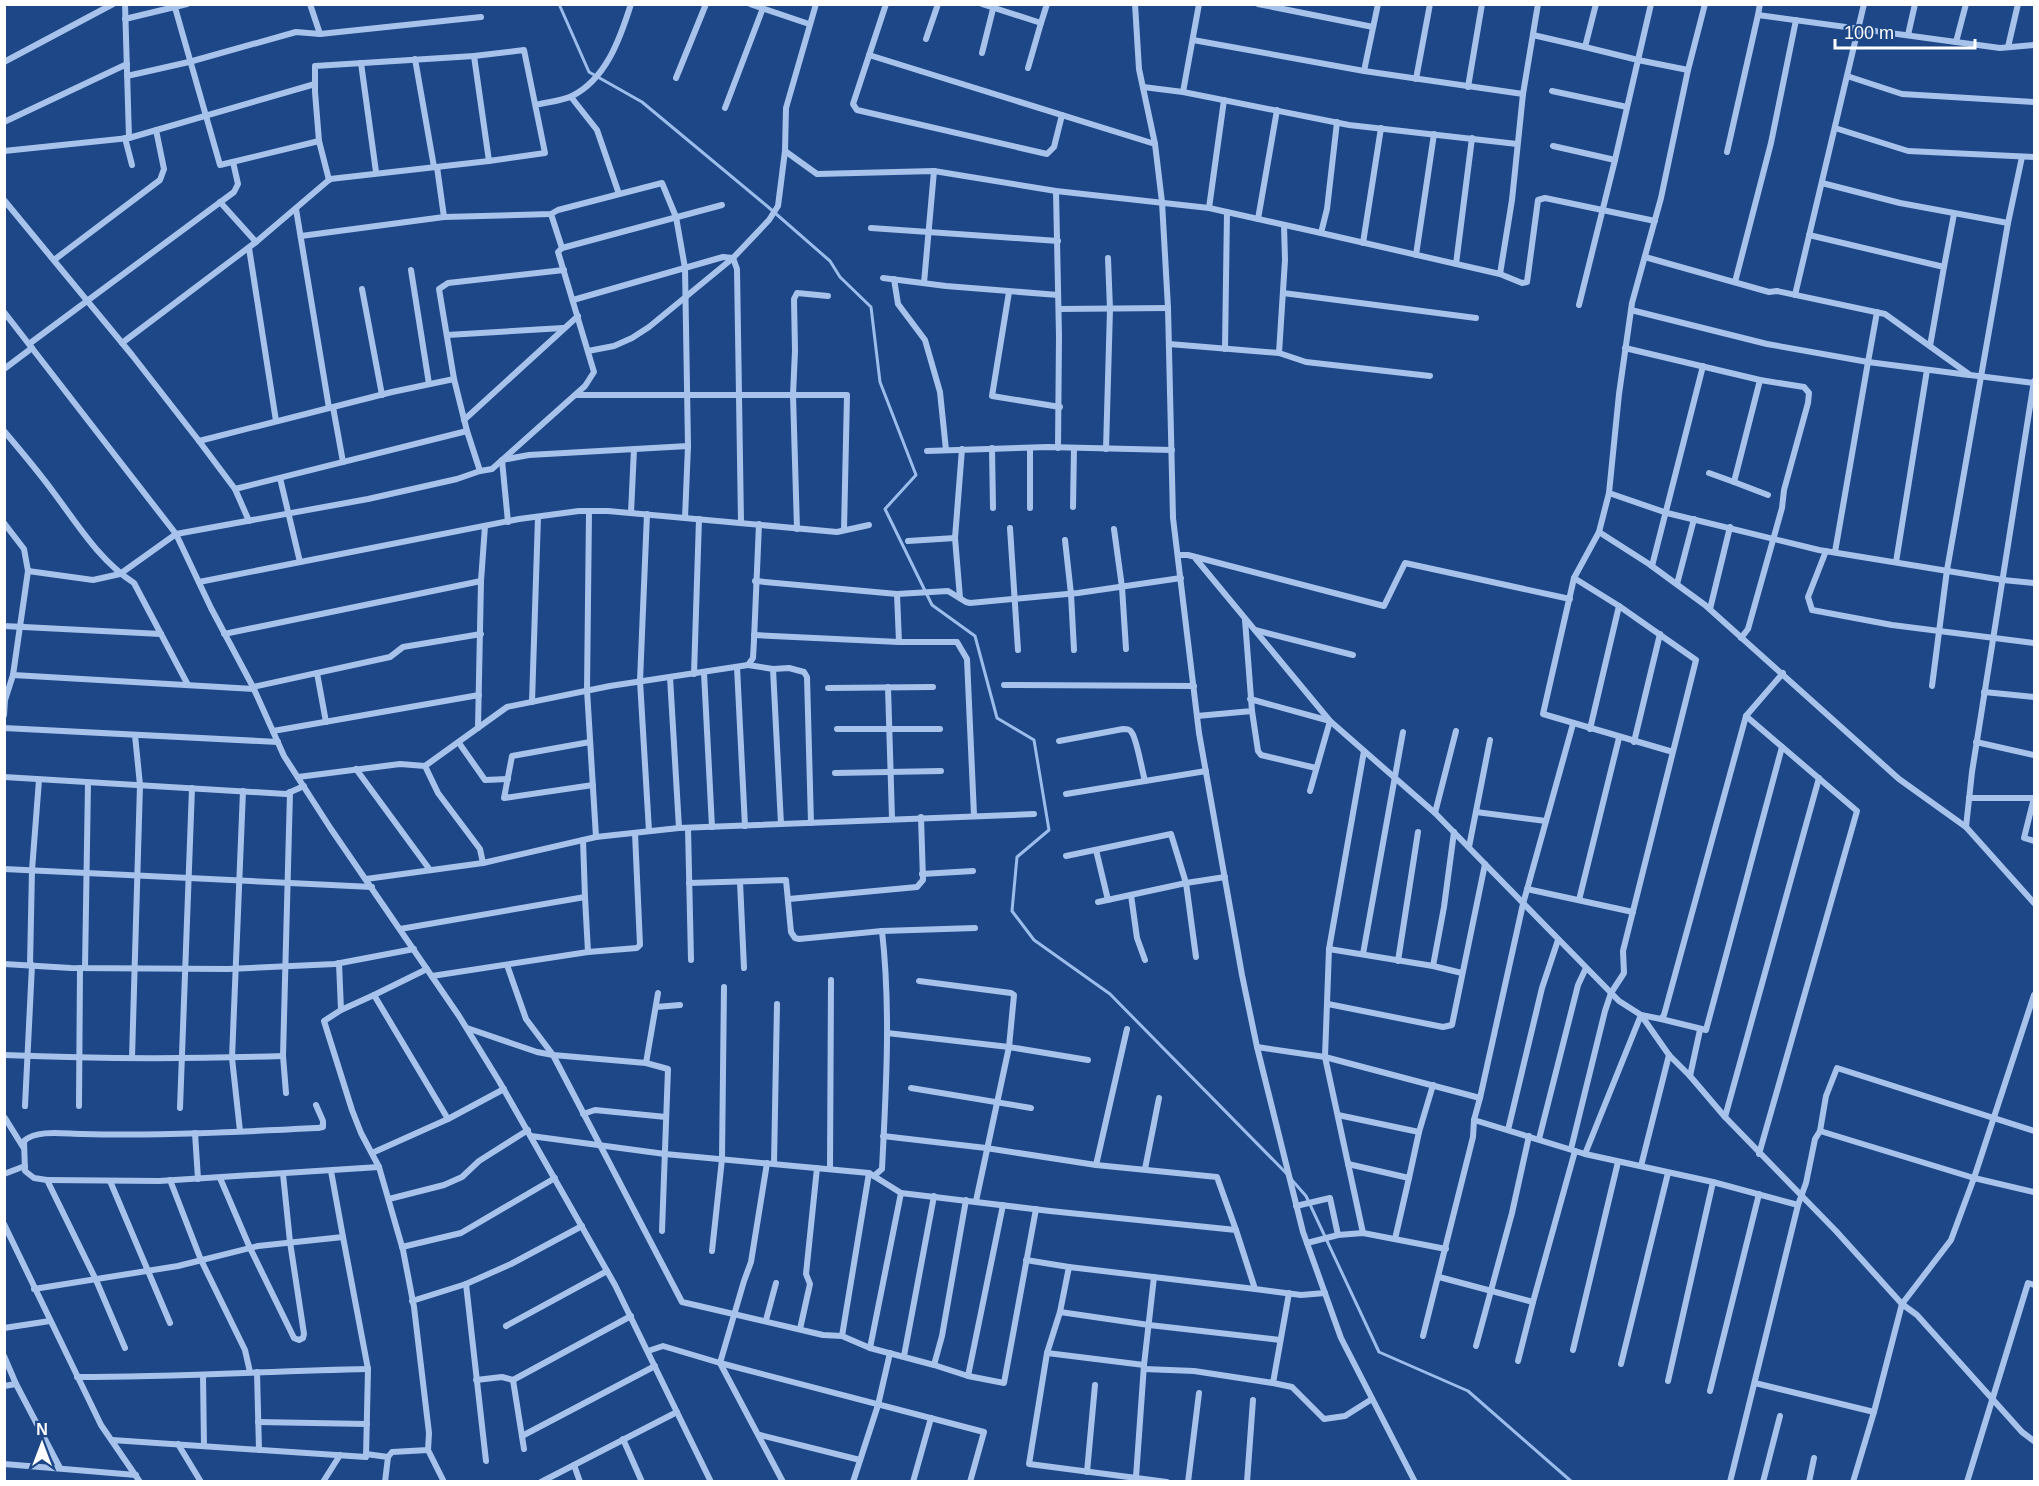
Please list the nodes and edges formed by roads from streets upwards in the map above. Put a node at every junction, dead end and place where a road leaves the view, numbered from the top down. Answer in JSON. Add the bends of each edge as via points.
{"nodes":[{"id":1,"x":113,"y":4,"type":"edge"},
{"id":2,"x":125,"y":4,"type":"edge"},
{"id":3,"x":187,"y":4,"type":"edge"},
{"id":4,"x":310,"y":4,"type":"edge"},
{"id":5,"x":631,"y":4,"type":"edge"},
{"id":6,"x":706,"y":4,"type":"edge"},
{"id":7,"x":750,"y":4,"type":"edge"},
{"id":8,"x":816,"y":4,"type":"edge"},
{"id":9,"x":886,"y":4,"type":"edge"},
{"id":10,"x":938,"y":4,"type":"edge"},
{"id":11,"x":982,"y":4,"type":"edge"},
{"id":12,"x":1047,"y":4,"type":"edge"},
{"id":13,"x":1135,"y":4,"type":"edge"},
{"id":14,"x":1200,"y":4,"type":"edge"},
{"id":15,"x":1258,"y":4,"type":"edge"},
{"id":16,"x":1378,"y":4,"type":"edge"},
{"id":17,"x":1430,"y":4,"type":"edge"},
{"id":18,"x":1482,"y":4,"type":"edge"},
{"id":19,"x":1538,"y":4,"type":"edge"},
{"id":20,"x":1596,"y":4,"type":"edge"},
{"id":21,"x":1651,"y":4,"type":"edge"},
{"id":22,"x":1705,"y":4,"type":"edge"},
{"id":23,"x":1760,"y":4,"type":"edge"},
{"id":24,"x":1864,"y":4,"type":"edge"},
{"id":25,"x":1916,"y":4,"type":"edge"},
{"id":26,"x":1966,"y":4,"type":"edge"},
{"id":27,"x":2018,"y":4,"type":"edge"},
{"id":28,"x":994,"y":6,"type":"edge"},
{"id":29,"x":174,"y":7,"type":"edge"},
{"id":30,"x":763,"y":8,"type":"junction"},
{"id":31,"x":1758,"y":15,"type":"junction"},
{"id":32,"x":481,"y":17,"type":"dead end"},
{"id":33,"x":125,"y":19,"type":"junction"},
{"id":34,"x":1796,"y":20,"type":"junction"},
{"id":35,"x":1041,"y":23,"type":"junction"},
{"id":36,"x":809,"y":24,"type":"junction"},
{"id":37,"x":1373,"y":27,"type":"junction"},
{"id":38,"x":1858,"y":29,"type":"junction"},
{"id":39,"x":320,"y":34,"type":"junction"},
{"id":40,"x":1533,"y":35,"type":"junction"},
{"id":41,"x":1908,"y":35,"type":"junction"},
{"id":42,"x":926,"y":39,"type":"dead end"},
{"id":43,"x":1193,"y":40,"type":"junction"},
{"id":44,"x":1956,"y":42,"type":"junction"},
{"id":45,"x":2034,"y":45,"type":"edge"},
{"id":46,"x":1585,"y":47,"type":"junction"},
{"id":47,"x":2008,"y":47,"type":"junction"},
{"id":48,"x":982,"y":53,"type":"dead end"},
{"id":49,"x":869,"y":55,"type":"junction"},
{"id":50,"x":474,"y":56,"type":"junction"},
{"id":51,"x":415,"y":59,"type":"junction"},
{"id":52,"x":1638,"y":60,"type":"junction"},
{"id":53,"x":4,"y":62,"type":"edge"},
{"id":54,"x":189,"y":62,"type":"junction"},
{"id":55,"x":362,"y":63,"type":"junction"},
{"id":56,"x":127,"y":64,"type":"junction"},
{"id":57,"x":1028,"y":68,"type":"dead end"},
{"id":58,"x":1688,"y":70,"type":"junction"},
{"id":59,"x":1364,"y":71,"type":"junction"},
{"id":60,"x":127,"y":76,"type":"junction"},
{"id":61,"x":1847,"y":76,"type":"junction"},
{"id":62,"x":676,"y":78,"type":"dead end"},
{"id":63,"x":1416,"y":79,"type":"junction"},
{"id":64,"x":315,"y":84,"type":"junction"},
{"id":65,"x":1143,"y":87,"type":"junction"},
{"id":66,"x":1468,"y":87,"type":"junction"},
{"id":67,"x":1552,"y":91,"type":"dead end"},
{"id":68,"x":1183,"y":92,"type":"junction"},
{"id":69,"x":1523,"y":94,"type":"junction"},
{"id":70,"x":571,"y":97,"type":"junction"},
{"id":71,"x":1224,"y":100,"type":"junction"},
{"id":72,"x":2034,"y":102,"type":"edge"},
{"id":73,"x":536,"y":105,"type":"junction"},
{"id":74,"x":1627,"y":107,"type":"junction"},
{"id":75,"x":725,"y":108,"type":"dead end"},
{"id":76,"x":1277,"y":110,"type":"junction"},
{"id":77,"x":1062,"y":115,"type":"junction"},
{"id":78,"x":205,"y":116,"type":"junction"},
{"id":79,"x":4,"y":122,"type":"edge"},
{"id":80,"x":1337,"y":122,"type":"junction"},
{"id":81,"x":1381,"y":128,"type":"junction"},
{"id":82,"x":1835,"y":128,"type":"junction"},
{"id":83,"x":156,"y":130,"type":"junction"},
{"id":84,"x":1434,"y":134,"type":"junction"},
{"id":85,"x":127,"y":138,"type":"junction"},
{"id":86,"x":1472,"y":138,"type":"junction"},
{"id":87,"x":319,"y":141,"type":"junction"},
{"id":88,"x":1155,"y":144,"type":"junction"},
{"id":89,"x":1517,"y":144,"type":"junction"},
{"id":90,"x":1553,"y":146,"type":"dead end"},
{"id":91,"x":4,"y":151,"type":"edge"},
{"id":92,"x":785,"y":151,"type":"junction"},
{"id":93,"x":1727,"y":152,"type":"dead end"},
{"id":94,"x":2022,"y":157,"type":"junction"},
{"id":95,"x":2034,"y":157,"type":"edge"},
{"id":96,"x":1615,"y":160,"type":"junction"},
{"id":97,"x":489,"y":161,"type":"junction"},
{"id":98,"x":233,"y":162,"type":"junction"},
{"id":99,"x":132,"y":165,"type":"dead end"},
{"id":100,"x":436,"y":167,"type":"junction"},
{"id":101,"x":934,"y":171,"type":"junction"},
{"id":102,"x":376,"y":172,"type":"junction"},
{"id":103,"x":329,"y":180,"type":"junction"},
{"id":104,"x":1822,"y":183,"type":"junction"},
{"id":105,"x":1056,"y":191,"type":"junction"},
{"id":106,"x":619,"y":194,"type":"junction"},
{"id":107,"x":4,"y":200,"type":"edge"},
{"id":108,"x":220,"y":202,"type":"junction"},
{"id":109,"x":1162,"y":202,"type":"junction"},
{"id":110,"x":722,"y":205,"type":"dead end"},
{"id":111,"x":1209,"y":208,"type":"junction"},
{"id":112,"x":296,"y":209,"type":"junction"},
{"id":113,"x":1603,"y":209,"type":"junction"},
{"id":114,"x":1227,"y":212,"type":"junction"},
{"id":115,"x":551,"y":214,"type":"junction"},
{"id":116,"x":1954,"y":214,"type":"junction"},
{"id":117,"x":444,"y":217,"type":"junction"},
{"id":118,"x":676,"y":217,"type":"junction"},
{"id":119,"x":1258,"y":219,"type":"junction"},
{"id":120,"x":1655,"y":221,"type":"junction"},
{"id":121,"x":2008,"y":223,"type":"junction"},
{"id":122,"x":1284,"y":225,"type":"junction"},
{"id":123,"x":871,"y":228,"type":"dead end"},
{"id":124,"x":930,"y":232,"type":"junction"},
{"id":125,"x":1321,"y":233,"type":"junction"},
{"id":126,"x":1809,"y":235,"type":"junction"},
{"id":127,"x":301,"y":236,"type":"junction"},
{"id":128,"x":1058,"y":241,"type":"junction"},
{"id":129,"x":256,"y":242,"type":"junction"},
{"id":130,"x":1363,"y":243,"type":"junction"},
{"id":131,"x":249,"y":248,"type":"junction"},
{"id":132,"x":562,"y":248,"type":"junction"},
{"id":133,"x":1416,"y":255,"type":"junction"},
{"id":134,"x":1645,"y":257,"type":"junction"},
{"id":135,"x":733,"y":258,"type":"junction"},
{"id":136,"x":1107,"y":258,"type":"dead end"},
{"id":137,"x":54,"y":260,"type":"junction"},
{"id":138,"x":1456,"y":264,"type":"junction"},
{"id":139,"x":685,"y":267,"type":"junction"},
{"id":140,"x":1944,"y":267,"type":"junction"},
{"id":141,"x":411,"y":270,"type":"dead end"},
{"id":142,"x":564,"y":270,"type":"junction"},
{"id":143,"x":1500,"y":274,"type":"junction"},
{"id":144,"x":883,"y":278,"type":"dead end"},
{"id":145,"x":894,"y":279,"type":"junction"},
{"id":146,"x":1735,"y":282,"type":"junction"},
{"id":147,"x":924,"y":283,"type":"junction"},
{"id":148,"x":362,"y":289,"type":"dead end"},
{"id":149,"x":1009,"y":292,"type":"junction"},
{"id":150,"x":1283,"y":293,"type":"junction"},
{"id":151,"x":686,"y":295,"type":"junction"},
{"id":152,"x":1058,"y":295,"type":"junction"},
{"id":153,"x":1795,"y":295,"type":"junction"},
{"id":154,"x":828,"y":296,"type":"dead end"},
{"id":155,"x":573,"y":300,"type":"junction"},
{"id":156,"x":88,"y":302,"type":"junction"},
{"id":157,"x":1579,"y":305,"type":"dead end"},
{"id":158,"x":1168,"y":308,"type":"junction"},
{"id":159,"x":1059,"y":309,"type":"junction"},
{"id":160,"x":1110,"y":309,"type":"junction"},
{"id":161,"x":1631,"y":310,"type":"junction"},
{"id":162,"x":4,"y":312,"type":"edge"},
{"id":163,"x":1877,"y":312,"type":"junction"},
{"id":164,"x":578,"y":316,"type":"junction"},
{"id":165,"x":1476,"y":318,"type":"dead end"},
{"id":166,"x":564,"y":327,"type":"junction"},
{"id":167,"x":447,"y":336,"type":"junction"},
{"id":168,"x":122,"y":343,"type":"junction"},
{"id":169,"x":1169,"y":344,"type":"junction"},
{"id":170,"x":31,"y":346,"type":"junction"},
{"id":171,"x":1930,"y":346,"type":"junction"},
{"id":172,"x":1625,"y":348,"type":"junction"},
{"id":173,"x":1225,"y":349,"type":"junction"},
{"id":174,"x":588,"y":351,"type":"junction"},
{"id":175,"x":1279,"y":353,"type":"junction"},
{"id":176,"x":1869,"y":362,"type":"junction"},
{"id":177,"x":1703,"y":366,"type":"junction"},
{"id":178,"x":4,"y":369,"type":"edge"},
{"id":179,"x":1927,"y":370,"type":"junction"},
{"id":180,"x":1970,"y":375,"type":"junction"},
{"id":181,"x":1430,"y":376,"type":"dead end"},
{"id":182,"x":1981,"y":376,"type":"junction"},
{"id":183,"x":454,"y":379,"type":"junction"},
{"id":184,"x":1760,"y":380,"type":"junction"},
{"id":185,"x":2034,"y":382,"type":"edge"},
{"id":186,"x":429,"y":384,"type":"junction"},
{"id":187,"x":688,"y":394,"type":"junction"},
{"id":188,"x":382,"y":395,"type":"junction"},
{"id":189,"x":575,"y":395,"type":"junction"},
{"id":190,"x":793,"y":395,"type":"junction"},
{"id":191,"x":739,"y":396,"type":"junction"},
{"id":192,"x":331,"y":407,"type":"junction"},
{"id":193,"x":1060,"y":407,"type":"junction"},
{"id":194,"x":464,"y":420,"type":"junction"},
{"id":195,"x":276,"y":421,"type":"junction"},
{"id":196,"x":4,"y":431,"type":"edge"},
{"id":197,"x":467,"y":431,"type":"junction"},
{"id":198,"x":199,"y":441,"type":"junction"},
{"id":199,"x":688,"y":447,"type":"junction"},
{"id":200,"x":992,"y":448,"type":"junction"},
{"id":201,"x":1030,"y":448,"type":"junction"},
{"id":202,"x":1058,"y":448,"type":"junction"},
{"id":203,"x":1074,"y":448,"type":"junction"},
{"id":204,"x":634,"y":449,"type":"junction"},
{"id":205,"x":962,"y":449,"type":"junction"},
{"id":206,"x":1106,"y":449,"type":"junction"},
{"id":207,"x":946,"y":450,"type":"junction"},
{"id":208,"x":1172,"y":450,"type":"junction"},
{"id":209,"x":927,"y":451,"type":"dead end"},
{"id":210,"x":502,"y":460,"type":"junction"},
{"id":211,"x":343,"y":462,"type":"junction"},
{"id":212,"x":480,"y":471,"type":"junction"},
{"id":213,"x":1709,"y":473,"type":"dead end"},
{"id":214,"x":280,"y":478,"type":"junction"},
{"id":215,"x":1734,"y":482,"type":"junction"},
{"id":216,"x":234,"y":489,"type":"junction"},
{"id":217,"x":1609,"y":493,"type":"junction"},
{"id":218,"x":1767,"y":495,"type":"dead end"},
{"id":219,"x":1073,"y":507,"type":"dead end"},
{"id":220,"x":993,"y":508,"type":"dead end"},
{"id":221,"x":1030,"y":508,"type":"dead end"},
{"id":222,"x":589,"y":511,"type":"junction"},
{"id":223,"x":288,"y":513,"type":"junction"},
{"id":224,"x":631,"y":513,"type":"junction"},
{"id":225,"x":1666,"y":513,"type":"junction"},
{"id":226,"x":647,"y":514,"type":"junction"},
{"id":227,"x":538,"y":517,"type":"junction"},
{"id":228,"x":685,"y":518,"type":"junction"},
{"id":229,"x":699,"y":519,"type":"junction"},
{"id":230,"x":1694,"y":519,"type":"junction"},
{"id":231,"x":249,"y":521,"type":"junction"},
{"id":232,"x":508,"y":522,"type":"junction"},
{"id":233,"x":741,"y":522,"type":"junction"},
{"id":234,"x":4,"y":523,"type":"edge"},
{"id":235,"x":759,"y":524,"type":"junction"},
{"id":236,"x":868,"y":525,"type":"dead end"},
{"id":237,"x":485,"y":526,"type":"junction"},
{"id":238,"x":1730,"y":527,"type":"junction"},
{"id":239,"x":1010,"y":528,"type":"dead end"},
{"id":240,"x":1114,"y":529,"type":"dead end"},
{"id":241,"x":797,"y":530,"type":"junction"},
{"id":242,"x":844,"y":530,"type":"junction"},
{"id":243,"x":1599,"y":532,"type":"junction"},
{"id":244,"x":176,"y":534,"type":"junction"},
{"id":245,"x":955,"y":538,"type":"junction"},
{"id":246,"x":1773,"y":538,"type":"junction"},
{"id":247,"x":1065,"y":540,"type":"dead end"},
{"id":248,"x":908,"y":541,"type":"dead end"},
{"id":249,"x":1826,"y":551,"type":"junction"},
{"id":250,"x":1835,"y":552,"type":"junction"},
{"id":251,"x":1178,"y":555,"type":"junction"},
{"id":252,"x":1196,"y":558,"type":"junction"},
{"id":253,"x":300,"y":562,"type":"junction"},
{"id":254,"x":1896,"y":562,"type":"junction"},
{"id":255,"x":1652,"y":566,"type":"junction"},
{"id":256,"x":1947,"y":570,"type":"junction"},
{"id":257,"x":28,"y":571,"type":"junction"},
{"id":258,"x":120,"y":574,"type":"junction"},
{"id":259,"x":1181,"y":578,"type":"junction"},
{"id":260,"x":1574,"y":578,"type":"junction"},
{"id":261,"x":2003,"y":580,"type":"junction"},
{"id":262,"x":481,"y":581,"type":"junction"},
{"id":263,"x":755,"y":581,"type":"junction"},
{"id":264,"x":199,"y":582,"type":"junction"},
{"id":265,"x":2034,"y":583,"type":"edge"},
{"id":266,"x":1677,"y":584,"type":"junction"},
{"id":267,"x":1122,"y":587,"type":"junction"},
{"id":268,"x":897,"y":594,"type":"junction"},
{"id":269,"x":1071,"y":594,"type":"junction"},
{"id":270,"x":960,"y":598,"type":"junction"},
{"id":271,"x":1016,"y":598,"type":"junction"},
{"id":272,"x":1570,"y":599,"type":"junction"},
{"id":273,"x":1619,"y":606,"type":"junction"},
{"id":274,"x":1710,"y":609,"type":"junction"},
{"id":275,"x":1245,"y":620,"type":"junction"},
{"id":276,"x":4,"y":626,"type":"edge"},
{"id":277,"x":19,"y":627,"type":"junction"},
{"id":278,"x":1255,"y":630,"type":"junction"},
{"id":279,"x":1939,"y":631,"type":"junction"},
{"id":280,"x":161,"y":634,"type":"junction"},
{"id":281,"x":224,"y":634,"type":"junction"},
{"id":282,"x":481,"y":634,"type":"junction"},
{"id":283,"x":1660,"y":634,"type":"junction"},
{"id":284,"x":754,"y":635,"type":"junction"},
{"id":285,"x":1741,"y":638,"type":"junction"},
{"id":286,"x":1993,"y":638,"type":"junction"},
{"id":287,"x":899,"y":642,"type":"junction"},
{"id":288,"x":2034,"y":644,"type":"edge"},
{"id":289,"x":1126,"y":648,"type":"dead end"},
{"id":290,"x":1018,"y":650,"type":"dead end"},
{"id":291,"x":1074,"y":650,"type":"dead end"},
{"id":292,"x":1353,"y":655,"type":"dead end"},
{"id":293,"x":748,"y":665,"type":"junction"},
{"id":294,"x":737,"y":667,"type":"junction"},
{"id":295,"x":773,"y":669,"type":"junction"},
{"id":296,"x":318,"y":673,"type":"junction"},
{"id":297,"x":704,"y":673,"type":"junction"},
{"id":298,"x":1783,"y":673,"type":"junction"},
{"id":299,"x":694,"y":674,"type":"junction"},
{"id":300,"x":13,"y":675,"type":"junction"},
{"id":301,"x":670,"y":677,"type":"junction"},
{"id":302,"x":640,"y":681,"type":"junction"},
{"id":303,"x":188,"y":685,"type":"junction"},
{"id":304,"x":1004,"y":685,"type":"dead end"},
{"id":305,"x":1194,"y":686,"type":"junction"},
{"id":306,"x":1932,"y":686,"type":"dead end"},
{"id":307,"x":888,"y":687,"type":"junction"},
{"id":308,"x":933,"y":687,"type":"dead end"},
{"id":309,"x":253,"y":688,"type":"junction"},
{"id":310,"x":828,"y":688,"type":"dead end"},
{"id":311,"x":587,"y":690,"type":"junction"},
{"id":312,"x":1984,"y":693,"type":"junction"},
{"id":313,"x":479,"y":695,"type":"junction"},
{"id":314,"x":2034,"y":697,"type":"edge"},
{"id":315,"x":1250,"y":699,"type":"junction"},
{"id":316,"x":532,"y":702,"type":"junction"},
{"id":317,"x":1252,"y":711,"type":"junction"},
{"id":318,"x":4,"y":715,"type":"edge"},
{"id":319,"x":1197,"y":716,"type":"junction"},
{"id":320,"x":1746,"y":716,"type":"junction"},
{"id":321,"x":326,"y":722,"type":"junction"},
{"id":322,"x":1330,"y":722,"type":"junction"},
{"id":323,"x":1574,"y":724,"type":"junction"},
{"id":324,"x":4,"y":728,"type":"edge"},
{"id":325,"x":478,"y":728,"type":"junction"},
{"id":326,"x":837,"y":729,"type":"dead end"},
{"id":327,"x":940,"y":729,"type":"dead end"},
{"id":328,"x":1590,"y":729,"type":"junction"},
{"id":329,"x":890,"y":730,"type":"junction"},
{"id":330,"x":273,"y":731,"type":"junction"},
{"id":331,"x":1403,"y":732,"type":"dead end"},
{"id":332,"x":1456,"y":732,"type":"dead end"},
{"id":333,"x":135,"y":735,"type":"junction"},
{"id":334,"x":1619,"y":738,"type":"junction"},
{"id":335,"x":1490,"y":740,"type":"dead end"},
{"id":336,"x":1059,"y":741,"type":"dead end"},
{"id":337,"x":278,"y":742,"type":"junction"},
{"id":338,"x":590,"y":742,"type":"junction"},
{"id":339,"x":1634,"y":742,"type":"junction"},
{"id":340,"x":1976,"y":742,"type":"junction"},
{"id":341,"x":459,"y":743,"type":"junction"},
{"id":342,"x":1782,"y":747,"type":"junction"},
{"id":343,"x":1364,"y":752,"type":"junction"},
{"id":344,"x":1673,"y":752,"type":"junction"},
{"id":345,"x":2034,"y":755,"type":"edge"},
{"id":346,"x":425,"y":766,"type":"junction"},
{"id":347,"x":356,"y":768,"type":"junction"},
{"id":348,"x":1316,"y":768,"type":"junction"},
{"id":349,"x":941,"y":771,"type":"dead end"},
{"id":350,"x":1206,"y":771,"type":"junction"},
{"id":351,"x":890,"y":772,"type":"junction"},
{"id":352,"x":835,"y":773,"type":"dead end"},
{"id":353,"x":4,"y":777,"type":"edge"},
{"id":354,"x":298,"y":777,"type":"junction"},
{"id":355,"x":1819,"y":778,"type":"junction"},
{"id":356,"x":508,"y":779,"type":"junction"},
{"id":357,"x":1395,"y":779,"type":"junction"},
{"id":358,"x":39,"y":780,"type":"junction"},
{"id":359,"x":1145,"y":781,"type":"junction"},
{"id":360,"x":88,"y":783,"type":"junction"},
{"id":361,"x":140,"y":785,"type":"junction"},
{"id":362,"x":593,"y":785,"type":"junction"},
{"id":363,"x":304,"y":786,"type":"junction"},
{"id":364,"x":192,"y":788,"type":"junction"},
{"id":365,"x":243,"y":791,"type":"junction"},
{"id":366,"x":1310,"y":791,"type":"dead end"},
{"id":367,"x":290,"y":792,"type":"junction"},
{"id":368,"x":1066,"y":794,"type":"dead end"},
{"id":369,"x":1969,"y":798,"type":"junction"},
{"id":370,"x":2034,"y":798,"type":"edge"},
{"id":371,"x":1476,"y":812,"type":"junction"},
{"id":372,"x":1435,"y":813,"type":"junction"},
{"id":373,"x":1034,"y":814,"type":"dead end"},
{"id":374,"x":974,"y":815,"type":"junction"},
{"id":375,"x":921,"y":817,"type":"junction"},
{"id":376,"x":892,"y":818,"type":"junction"},
{"id":377,"x":1546,"y":821,"type":"junction"},
{"id":378,"x":812,"y":823,"type":"junction"},
{"id":379,"x":781,"y":824,"type":"junction"},
{"id":380,"x":745,"y":826,"type":"junction"},
{"id":381,"x":712,"y":827,"type":"junction"},
{"id":382,"x":1966,"y":827,"type":"junction"},
{"id":383,"x":679,"y":828,"type":"junction"},
{"id":384,"x":688,"y":828,"type":"junction"},
{"id":385,"x":649,"y":831,"type":"junction"},
{"id":386,"x":1418,"y":832,"type":"dead end"},
{"id":387,"x":1454,"y":832,"type":"junction"},
{"id":388,"x":635,"y":833,"type":"junction"},
{"id":389,"x":596,"y":837,"type":"junction"},
{"id":390,"x":583,"y":840,"type":"junction"},
{"id":391,"x":2034,"y":841,"type":"edge"},
{"id":392,"x":1469,"y":848,"type":"junction"},
{"id":393,"x":1096,"y":850,"type":"junction"},
{"id":394,"x":1066,"y":855,"type":"dead end"},
{"id":395,"x":483,"y":863,"type":"junction"},
{"id":396,"x":1485,"y":864,"type":"junction"},
{"id":397,"x":4,"y":868,"type":"edge"},
{"id":398,"x":32,"y":870,"type":"junction"},
{"id":399,"x":430,"y":870,"type":"junction"},
{"id":400,"x":973,"y":871,"type":"dead end"},
{"id":401,"x":86,"y":874,"type":"junction"},
{"id":402,"x":922,"y":874,"type":"junction"},
{"id":403,"x":137,"y":876,"type":"junction"},
{"id":404,"x":1225,"y":877,"type":"junction"},
{"id":405,"x":190,"y":878,"type":"junction"},
{"id":406,"x":366,"y":879,"type":"junction"},
{"id":407,"x":240,"y":881,"type":"junction"},
{"id":408,"x":740,"y":882,"type":"junction"},
{"id":409,"x":289,"y":883,"type":"junction"},
{"id":410,"x":689,"y":883,"type":"junction"},
{"id":411,"x":1186,"y":883,"type":"junction"},
{"id":412,"x":372,"y":887,"type":"junction"},
{"id":413,"x":1527,"y":889,"type":"junction"},
{"id":414,"x":1131,"y":895,"type":"junction"},
{"id":415,"x":585,"y":897,"type":"junction"},
{"id":416,"x":789,"y":899,"type":"junction"},
{"id":417,"x":1108,"y":900,"type":"junction"},
{"id":418,"x":1579,"y":900,"type":"junction"},
{"id":419,"x":1098,"y":902,"type":"dead end"},
{"id":420,"x":2034,"y":903,"type":"edge"},
{"id":421,"x":1523,"y":904,"type":"junction"},
{"id":422,"x":1633,"y":912,"type":"junction"},
{"id":423,"x":975,"y":928,"type":"dead end"},
{"id":424,"x":400,"y":929,"type":"junction"},
{"id":425,"x":882,"y":931,"type":"junction"},
{"id":426,"x":1558,"y":940,"type":"junction"},
{"id":427,"x":414,"y":949,"type":"junction"},
{"id":428,"x":1329,"y":949,"type":"junction"},
{"id":429,"x":588,"y":952,"type":"junction"},
{"id":430,"x":1364,"y":954,"type":"junction"},
{"id":431,"x":1196,"y":957,"type":"dead end"},
{"id":432,"x":691,"y":960,"type":"dead end"},
{"id":433,"x":1145,"y":960,"type":"dead end"},
{"id":434,"x":1398,"y":961,"type":"junction"},
{"id":435,"x":339,"y":963,"type":"junction"},
{"id":436,"x":4,"y":964,"type":"edge"},
{"id":437,"x":31,"y":965,"type":"junction"},
{"id":438,"x":507,"y":965,"type":"junction"},
{"id":439,"x":287,"y":966,"type":"junction"},
{"id":440,"x":1433,"y":966,"type":"junction"},
{"id":441,"x":82,"y":968,"type":"junction"},
{"id":442,"x":135,"y":968,"type":"junction"},
{"id":443,"x":185,"y":968,"type":"junction"},
{"id":444,"x":236,"y":968,"type":"junction"},
{"id":445,"x":744,"y":968,"type":"dead end"},
{"id":446,"x":1586,"y":968,"type":"junction"},
{"id":447,"x":427,"y":969,"type":"junction"},
{"id":448,"x":1462,"y":973,"type":"junction"},
{"id":449,"x":432,"y":976,"type":"junction"},
{"id":450,"x":831,"y":980,"type":"dead end"},
{"id":451,"x":919,"y":981,"type":"dead end"},
{"id":452,"x":724,"y":987,"type":"dead end"},
{"id":453,"x":658,"y":993,"type":"dead end"},
{"id":454,"x":1611,"y":993,"type":"junction"},
{"id":455,"x":374,"y":994,"type":"junction"},
{"id":456,"x":2034,"y":997,"type":"edge"},
{"id":457,"x":777,"y":1004,"type":"dead end"},
{"id":458,"x":1328,"y":1004,"type":"junction"},
{"id":459,"x":680,"y":1005,"type":"dead end"},
{"id":460,"x":656,"y":1007,"type":"junction"},
{"id":461,"x":341,"y":1010,"type":"junction"},
{"id":462,"x":1641,"y":1015,"type":"junction"},
{"id":463,"x":1661,"y":1019,"type":"junction"},
{"id":464,"x":466,"y":1028,"type":"junction"},
{"id":465,"x":1127,"y":1029,"type":"dead end"},
{"id":466,"x":1700,"y":1029,"type":"junction"},
{"id":467,"x":887,"y":1033,"type":"junction"},
{"id":468,"x":1009,"y":1047,"type":"junction"},
{"id":469,"x":1257,"y":1047,"type":"junction"},
{"id":470,"x":4,"y":1055,"type":"edge"},
{"id":471,"x":553,"y":1055,"type":"junction"},
{"id":472,"x":1669,"y":1055,"type":"junction"},
{"id":473,"x":27,"y":1056,"type":"junction"},
{"id":474,"x":283,"y":1056,"type":"junction"},
{"id":475,"x":1324,"y":1057,"type":"junction"},
{"id":476,"x":78,"y":1058,"type":"junction"},
{"id":477,"x":132,"y":1058,"type":"junction"},
{"id":478,"x":232,"y":1058,"type":"junction"},
{"id":479,"x":182,"y":1059,"type":"junction"},
{"id":480,"x":1088,"y":1060,"type":"dead end"},
{"id":481,"x":646,"y":1063,"type":"junction"},
{"id":482,"x":1690,"y":1076,"type":"junction"},
{"id":483,"x":1433,"y":1085,"type":"junction"},
{"id":484,"x":910,"y":1088,"type":"dead end"},
{"id":485,"x":504,"y":1089,"type":"junction"},
{"id":486,"x":286,"y":1093,"type":"dead end"},
{"id":487,"x":1159,"y":1098,"type":"dead end"},
{"id":488,"x":1480,"y":1098,"type":"junction"},
{"id":489,"x":998,"y":1102,"type":"junction"},
{"id":490,"x":316,"y":1105,"type":"dead end"},
{"id":491,"x":25,"y":1106,"type":"dead end"},
{"id":492,"x":79,"y":1106,"type":"dead end"},
{"id":493,"x":180,"y":1108,"type":"dead end"},
{"id":494,"x":1031,"y":1108,"type":"dead end"},
{"id":495,"x":584,"y":1114,"type":"junction"},
{"id":496,"x":1338,"y":1115,"type":"junction"},
{"id":497,"x":1725,"y":1117,"type":"junction"},
{"id":498,"x":5,"y":1118,"type":"edge"},
{"id":499,"x":666,"y":1118,"type":"junction"},
{"id":500,"x":448,"y":1119,"type":"junction"},
{"id":501,"x":1994,"y":1119,"type":"junction"},
{"id":502,"x":1474,"y":1120,"type":"junction"},
{"id":503,"x":1508,"y":1130,"type":"junction"},
{"id":504,"x":240,"y":1131,"type":"junction"},
{"id":505,"x":1820,"y":1131,"type":"junction"},
{"id":506,"x":2034,"y":1131,"type":"edge"},
{"id":507,"x":1419,"y":1132,"type":"junction"},
{"id":508,"x":195,"y":1133,"type":"junction"},
{"id":509,"x":530,"y":1133,"type":"junction"},
{"id":510,"x":883,"y":1136,"type":"junction"},
{"id":511,"x":1529,"y":1137,"type":"junction"},
{"id":512,"x":1539,"y":1139,"type":"junction"},
{"id":513,"x":600,"y":1145,"type":"junction"},
{"id":514,"x":23,"y":1147,"type":"junction"},
{"id":515,"x":986,"y":1148,"type":"junction"},
{"id":516,"x":1573,"y":1150,"type":"junction"},
{"id":517,"x":372,"y":1153,"type":"junction"},
{"id":518,"x":665,"y":1154,"type":"junction"},
{"id":519,"x":1585,"y":1154,"type":"junction"},
{"id":520,"x":1759,"y":1154,"type":"junction"},
{"id":521,"x":722,"y":1159,"type":"junction"},
{"id":522,"x":1618,"y":1162,"type":"junction"},
{"id":523,"x":770,"y":1164,"type":"junction"},
{"id":524,"x":1348,"y":1164,"type":"junction"},
{"id":525,"x":1096,"y":1165,"type":"junction"},
{"id":526,"x":25,"y":1166,"type":"junction"},
{"id":527,"x":1641,"y":1166,"type":"junction"},
{"id":528,"x":379,"y":1167,"type":"junction"},
{"id":529,"x":817,"y":1168,"type":"junction"},
{"id":530,"x":830,"y":1169,"type":"junction"},
{"id":531,"x":1144,"y":1169,"type":"junction"},
{"id":532,"x":331,"y":1171,"type":"junction"},
{"id":533,"x":1668,"y":1173,"type":"junction"},
{"id":534,"x":4,"y":1174,"type":"edge"},
{"id":535,"x":283,"y":1174,"type":"junction"},
{"id":536,"x":872,"y":1175,"type":"junction"},
{"id":537,"x":220,"y":1178,"type":"junction"},
{"id":538,"x":555,"y":1178,"type":"junction"},
{"id":539,"x":1409,"y":1178,"type":"junction"},
{"id":540,"x":1974,"y":1178,"type":"junction"},
{"id":541,"x":198,"y":1179,"type":"junction"},
{"id":542,"x":47,"y":1180,"type":"junction"},
{"id":543,"x":170,"y":1180,"type":"junction"},
{"id":544,"x":110,"y":1181,"type":"junction"},
{"id":545,"x":1713,"y":1182,"type":"junction"},
{"id":546,"x":2034,"y":1192,"type":"edge"},
{"id":547,"x":901,"y":1193,"type":"junction"},
{"id":548,"x":1759,"y":1194,"type":"junction"},
{"id":549,"x":934,"y":1196,"type":"junction"},
{"id":550,"x":1802,"y":1197,"type":"junction"},
{"id":551,"x":389,"y":1199,"type":"junction"},
{"id":552,"x":966,"y":1200,"type":"junction"},
{"id":553,"x":976,"y":1201,"type":"junction"},
{"id":554,"x":1003,"y":1205,"type":"junction"},
{"id":555,"x":1798,"y":1205,"type":"junction"},
{"id":556,"x":1300,"y":1206,"type":"junction"},
{"id":557,"x":1036,"y":1209,"type":"junction"},
{"id":558,"x":4,"y":1224,"type":"edge"},
{"id":559,"x":582,"y":1226,"type":"junction"},
{"id":560,"x":1236,"y":1230,"type":"junction"},
{"id":561,"x":662,"y":1231,"type":"dead end"},
{"id":562,"x":1363,"y":1233,"type":"junction"},
{"id":563,"x":344,"y":1236,"type":"junction"},
{"id":564,"x":1335,"y":1236,"type":"junction"},
{"id":565,"x":1395,"y":1239,"type":"junction"},
{"id":566,"x":290,"y":1242,"type":"junction"},
{"id":567,"x":1306,"y":1243,"type":"junction"},
{"id":568,"x":402,"y":1247,"type":"junction"},
{"id":569,"x":250,"y":1248,"type":"junction"},
{"id":570,"x":1446,"y":1249,"type":"junction"},
{"id":571,"x":712,"y":1251,"type":"dead end"},
{"id":572,"x":201,"y":1260,"type":"junction"},
{"id":573,"x":1026,"y":1260,"type":"junction"},
{"id":574,"x":1069,"y":1267,"type":"junction"},
{"id":575,"x":607,"y":1270,"type":"junction"},
{"id":576,"x":148,"y":1271,"type":"junction"},
{"id":577,"x":1154,"y":1277,"type":"junction"},
{"id":578,"x":1439,"y":1277,"type":"junction"},
{"id":579,"x":96,"y":1280,"type":"junction"},
{"id":580,"x":776,"y":1283,"type":"dead end"},
{"id":581,"x":466,"y":1284,"type":"junction"},
{"id":582,"x":2034,"y":1284,"type":"edge"},
{"id":583,"x":34,"y":1289,"type":"junction"},
{"id":584,"x":1255,"y":1289,"type":"junction"},
{"id":585,"x":1491,"y":1292,"type":"junction"},
{"id":586,"x":1289,"y":1293,"type":"junction"},
{"id":587,"x":1325,"y":1293,"type":"junction"},
{"id":588,"x":412,"y":1301,"type":"junction"},
{"id":589,"x":1533,"y":1302,"type":"junction"},
{"id":590,"x":1902,"y":1304,"type":"junction"},
{"id":591,"x":1060,"y":1312,"type":"junction"},
{"id":592,"x":734,"y":1313,"type":"junction"},
{"id":593,"x":631,"y":1316,"type":"junction"},
{"id":594,"x":766,"y":1320,"type":"junction"},
{"id":595,"x":50,"y":1321,"type":"junction"},
{"id":596,"x":170,"y":1323,"type":"dead end"},
{"id":597,"x":1149,"y":1325,"type":"junction"},
{"id":598,"x":506,"y":1326,"type":"dead end"},
{"id":599,"x":4,"y":1329,"type":"edge"},
{"id":600,"x":800,"y":1329,"type":"junction"},
{"id":601,"x":842,"y":1336,"type":"junction"},
{"id":602,"x":1423,"y":1336,"type":"dead end"},
{"id":603,"x":1280,"y":1340,"type":"junction"},
{"id":604,"x":1476,"y":1346,"type":"dead end"},
{"id":605,"x":125,"y":1348,"type":"dead end"},
{"id":606,"x":870,"y":1348,"type":"junction"},
{"id":607,"x":1574,"y":1350,"type":"dead end"},
{"id":608,"x":648,"y":1351,"type":"junction"},
{"id":609,"x":890,"y":1353,"type":"junction"},
{"id":610,"x":1047,"y":1353,"type":"junction"},
{"id":611,"x":4,"y":1356,"type":"edge"},
{"id":612,"x":904,"y":1356,"type":"junction"},
{"id":613,"x":1518,"y":1360,"type":"dead end"},
{"id":614,"x":720,"y":1363,"type":"junction"},
{"id":615,"x":1621,"y":1364,"type":"dead end"},
{"id":616,"x":934,"y":1365,"type":"junction"},
{"id":617,"x":655,"y":1366,"type":"junction"},
{"id":618,"x":1144,"y":1367,"type":"junction"},
{"id":619,"x":368,"y":1369,"type":"junction"},
{"id":620,"x":253,"y":1372,"type":"junction"},
{"id":621,"x":202,"y":1375,"type":"junction"},
{"id":622,"x":968,"y":1376,"type":"junction"},
{"id":623,"x":77,"y":1377,"type":"junction"},
{"id":624,"x":476,"y":1380,"type":"junction"},
{"id":625,"x":513,"y":1380,"type":"junction"},
{"id":626,"x":1668,"y":1381,"type":"dead end"},
{"id":627,"x":1273,"y":1383,"type":"junction"},
{"id":628,"x":1755,"y":1383,"type":"junction"},
{"id":629,"x":16,"y":1384,"type":"junction"},
{"id":630,"x":1095,"y":1385,"type":"dead end"},
{"id":631,"x":4,"y":1386,"type":"edge"},
{"id":632,"x":1710,"y":1390,"type":"dead end"},
{"id":633,"x":1199,"y":1393,"type":"dead end"},
{"id":634,"x":1992,"y":1398,"type":"junction"},
{"id":635,"x":1372,"y":1399,"type":"junction"},
{"id":636,"x":1253,"y":1400,"type":"dead end"},
{"id":637,"x":878,"y":1405,"type":"junction"},
{"id":638,"x":677,"y":1412,"type":"junction"},
{"id":639,"x":1874,"y":1412,"type":"junction"},
{"id":640,"x":1780,"y":1416,"type":"dead end"},
{"id":641,"x":932,"y":1418,"type":"junction"},
{"id":642,"x":258,"y":1422,"type":"junction"},
{"id":643,"x":367,"y":1424,"type":"junction"},
{"id":644,"x":522,"y":1436,"type":"junction"},
{"id":645,"x":760,"y":1436,"type":"junction"},
{"id":646,"x":623,"y":1439,"type":"junction"},
{"id":647,"x":112,"y":1440,"type":"junction"},
{"id":648,"x":2034,"y":1441,"type":"edge"},
{"id":649,"x":178,"y":1444,"type":"junction"},
{"id":650,"x":204,"y":1446,"type":"junction"},
{"id":651,"x":524,"y":1449,"type":"dead end"},
{"id":652,"x":259,"y":1450,"type":"junction"},
{"id":653,"x":428,"y":1450,"type":"junction"},
{"id":654,"x":366,"y":1454,"type":"junction"},
{"id":655,"x":340,"y":1455,"type":"junction"},
{"id":656,"x":388,"y":1457,"type":"junction"},
{"id":657,"x":1814,"y":1458,"type":"dead end"},
{"id":658,"x":860,"y":1460,"type":"junction"},
{"id":659,"x":486,"y":1461,"type":"dead end"},
{"id":660,"x":4,"y":1464,"type":"edge"},
{"id":661,"x":574,"y":1465,"type":"junction"},
{"id":662,"x":60,"y":1468,"type":"junction"},
{"id":663,"x":1087,"y":1472,"type":"junction"},
{"id":664,"x":136,"y":1475,"type":"junction"},
{"id":665,"x":1136,"y":1477,"type":"junction"},
{"id":666,"x":140,"y":1482,"type":"edge"},
{"id":667,"x":201,"y":1482,"type":"edge"},
{"id":668,"x":323,"y":1482,"type":"edge"},
{"id":669,"x":385,"y":1482,"type":"edge"},
{"id":670,"x":444,"y":1482,"type":"edge"},
{"id":671,"x":541,"y":1482,"type":"edge"},
{"id":672,"x":580,"y":1482,"type":"edge"},
{"id":673,"x":642,"y":1482,"type":"edge"},
{"id":674,"x":711,"y":1482,"type":"edge"},
{"id":675,"x":783,"y":1482,"type":"edge"},
{"id":676,"x":853,"y":1482,"type":"edge"},
{"id":677,"x":914,"y":1482,"type":"edge"},
{"id":678,"x":969,"y":1482,"type":"edge"},
{"id":679,"x":1167,"y":1482,"type":"edge"},
{"id":680,"x":1188,"y":1482,"type":"edge"},
{"id":681,"x":1247,"y":1482,"type":"edge"},
{"id":682,"x":1415,"y":1482,"type":"edge"},
{"id":683,"x":1730,"y":1482,"type":"edge"},
{"id":684,"x":1763,"y":1482,"type":"edge"},
{"id":685,"x":1809,"y":1482,"type":"edge"},
{"id":686,"x":1853,"y":1482,"type":"edge"},
{"id":687,"x":1967,"y":1482,"type":"edge"}],
"edges":[{"from":1,"to":53,"type":"street"},
{"from":2,"to":33,"type":"street"},
{"from":3,"to":29,"type":"street"},
{"from":4,"to":39,"type":"street"},
{"from":5,"to":70,"type":"street","via":[[603,69],[592,83]]},
{"from":6,"to":62,"type":"street"},
{"from":7,"to":30,"type":"street"},
{"from":8,"to":36,"type":"street"},
{"from":9,"to":49,"type":"street"},
{"from":10,"to":42,"type":"street"},
{"from":11,"to":28,"type":"street"},
{"from":12,"to":35,"type":"street"},
{"from":13,"to":65,"type":"street"},
{"from":14,"to":43,"type":"street"},
{"from":15,"to":37,"type":"street"},
{"from":16,"to":37,"type":"street"},
{"from":17,"to":63,"type":"street"},
{"from":18,"to":66,"type":"street"},
{"from":19,"to":40,"type":"street"},
{"from":20,"to":46,"type":"street"},
{"from":21,"to":52,"type":"street"},
{"from":22,"to":58,"type":"street"},
{"from":23,"to":31,"type":"street"},
{"from":24,"to":38,"type":"street"},
{"from":25,"to":41,"type":"street"},
{"from":26,"to":44,"type":"street"},
{"from":27,"to":47,"type":"street"},
{"from":28,"to":35,"type":"street"},
{"from":28,"to":48,"type":"street"},
{"from":29,"to":33,"type":"street"},
{"from":29,"to":54,"type":"street"},
{"from":30,"to":36,"type":"street"},
{"from":30,"to":75,"type":"street"},
{"from":31,"to":34,"type":"street"},
{"from":31,"to":93,"type":"street"},
{"from":32,"to":39,"type":"street"},
{"from":33,"to":56,"type":"street"},
{"from":34,"to":38,"type":"street"},
{"from":34,"to":146,"type":"street","via":[[1771,143]]},
{"from":35,"to":57,"type":"street"},
{"from":36,"to":92,"type":"street","via":[[786,108]]},
{"from":37,"to":59,"type":"street"},
{"from":38,"to":41,"type":"street"},
{"from":38,"to":61,"type":"street"},
{"from":39,"to":54,"type":"street","via":[[296,32]]},
{"from":40,"to":46,"type":"street"},
{"from":40,"to":69,"type":"street"},
{"from":41,"to":44,"type":"street"},
{"from":43,"to":59,"type":"street"},
{"from":43,"to":68,"type":"street"},
{"from":44,"to":47,"type":"street"},
{"from":45,"to":47,"type":"street"},
{"from":46,"to":52,"type":"street"},
{"from":49,"to":77,"type":"street"},
{"from":49,"to":77,"type":"street","via":[[853,104],[860,111],[1047,154],[1054,147]]},
{"from":50,"to":51,"type":"street"},
{"from":50,"to":73,"type":"street","via":[[524,50]]},
{"from":50,"to":97,"type":"street"},
{"from":51,"to":55,"type":"street"},
{"from":51,"to":100,"type":"street"},
{"from":52,"to":58,"type":"street"},
{"from":52,"to":74,"type":"street"},
{"from":54,"to":60,"type":"street"},
{"from":54,"to":78,"type":"street"},
{"from":55,"to":64,"type":"street","via":[[315,66]]},
{"from":55,"to":102,"type":"street"},
{"from":56,"to":60,"type":"street"},
{"from":56,"to":79,"type":"street"},
{"from":58,"to":120,"type":"street"},
{"from":59,"to":63,"type":"street"},
{"from":60,"to":85,"type":"street"},
{"from":61,"to":72,"type":"street","via":[[1902,94]]},
{"from":61,"to":82,"type":"street"},
{"from":63,"to":66,"type":"street"},
{"from":64,"to":78,"type":"street"},
{"from":64,"to":87,"type":"street"},
{"from":65,"to":68,"type":"street"},
{"from":65,"to":88,"type":"street"},
{"from":66,"to":69,"type":"street"},
{"from":67,"to":74,"type":"street"},
{"from":68,"to":71,"type":"street"},
{"from":69,"to":89,"type":"street"},
{"from":70,"to":73,"type":"street"},
{"from":70,"to":106,"type":"street","via":[[597,130]]},
{"from":71,"to":76,"type":"street"},
{"from":71,"to":111,"type":"street"},
{"from":73,"to":97,"type":"street","via":[[545,153]]},
{"from":74,"to":96,"type":"street"},
{"from":76,"to":80,"type":"street"},
{"from":76,"to":119,"type":"street"},
{"from":77,"to":88,"type":"street"},
{"from":78,"to":83,"type":"street"},
{"from":78,"to":98,"type":"street","via":[[220,165]]},
{"from":80,"to":81,"type":"street"},
{"from":80,"to":125,"type":"street"},
{"from":81,"to":84,"type":"street"},
{"from":81,"to":130,"type":"street"},
{"from":82,"to":94,"type":"street","via":[[1908,151]]},
{"from":82,"to":104,"type":"street"},
{"from":83,"to":85,"type":"street"},
{"from":83,"to":137,"type":"street","via":[[164,169],[160,180]]},
{"from":84,"to":86,"type":"street"},
{"from":84,"to":133,"type":"street"},
{"from":85,"to":91,"type":"street"},
{"from":85,"to":99,"type":"street"},
{"from":86,"to":89,"type":"street"},
{"from":86,"to":138,"type":"street"},
{"from":87,"to":98,"type":"street"},
{"from":87,"to":103,"type":"street"},
{"from":88,"to":109,"type":"street"},
{"from":89,"to":143,"type":"street"},
{"from":90,"to":96,"type":"street"},
{"from":92,"to":101,"type":"street","via":[[817,174]]},
{"from":92,"to":135,"type":"street","via":[[778,206],[770,220]]},
{"from":94,"to":95,"type":"street"},
{"from":94,"to":121,"type":"street"},
{"from":96,"to":113,"type":"street"},
{"from":97,"to":100,"type":"street"},
{"from":98,"to":108,"type":"street","via":[[237,187]]},
{"from":100,"to":102,"type":"street"},
{"from":100,"to":117,"type":"street"},
{"from":101,"to":105,"type":"street"},
{"from":101,"to":124,"type":"street"},
{"from":102,"to":103,"type":"street"},
{"from":103,"to":112,"type":"street"},
{"from":104,"to":116,"type":"street"},
{"from":104,"to":126,"type":"street"},
{"from":105,"to":109,"type":"street"},
{"from":105,"to":128,"type":"street"},
{"from":106,"to":115,"type":"street"},
{"from":106,"to":118,"type":"street","via":[[662,183]]},
{"from":107,"to":137,"type":"street"},
{"from":108,"to":129,"type":"street"},
{"from":108,"to":156,"type":"street"},
{"from":109,"to":111,"type":"street"},
{"from":109,"to":158,"type":"street"},
{"from":110,"to":118,"type":"street"},
{"from":111,"to":114,"type":"street"},
{"from":112,"to":127,"type":"street"},
{"from":112,"to":129,"type":"street"},
{"from":113,"to":120,"type":"street"},
{"from":113,"to":143,"type":"street","via":[[1538,200],[1527,282]]},
{"from":113,"to":157,"type":"street"},
{"from":114,"to":119,"type":"street"},
{"from":114,"to":173,"type":"street"},
{"from":115,"to":117,"type":"street"},
{"from":115,"to":132,"type":"street"},
{"from":116,"to":121,"type":"street"},
{"from":116,"to":140,"type":"street"},
{"from":117,"to":127,"type":"street"},
{"from":118,"to":132,"type":"street"},
{"from":118,"to":139,"type":"street"},
{"from":119,"to":122,"type":"street"},
{"from":120,"to":134,"type":"street"},
{"from":121,"to":182,"type":"street"},
{"from":122,"to":125,"type":"street"},
{"from":122,"to":150,"type":"street"},
{"from":123,"to":124,"type":"street"},
{"from":124,"to":128,"type":"street"},
{"from":124,"to":147,"type":"street"},
{"from":125,"to":130,"type":"street"},
{"from":126,"to":140,"type":"street"},
{"from":126,"to":153,"type":"street"},
{"from":127,"to":192,"type":"street"},
{"from":128,"to":152,"type":"street"},
{"from":129,"to":131,"type":"street"},
{"from":130,"to":133,"type":"street"},
{"from":131,"to":168,"type":"street"},
{"from":131,"to":195,"type":"street"},
{"from":132,"to":142,"type":"street","via":[[558,252]]},
{"from":133,"to":138,"type":"street"},
{"from":134,"to":146,"type":"street"},
{"from":134,"to":161,"type":"street"},
{"from":135,"to":139,"type":"street"},
{"from":135,"to":151,"type":"street"},
{"from":135,"to":191,"type":"street","via":[[738,269]]},
{"from":136,"to":160,"type":"street"},
{"from":137,"to":156,"type":"street"},
{"from":138,"to":143,"type":"street"},
{"from":139,"to":151,"type":"street"},
{"from":139,"to":155,"type":"street"},
{"from":140,"to":171,"type":"street"},
{"from":141,"to":186,"type":"street"},
{"from":142,"to":155,"type":"street"},
{"from":142,"to":167,"type":"street","via":[[447,283],[439,289]]},
{"from":144,"to":145,"type":"street"},
{"from":145,"to":147,"type":"street"},
{"from":145,"to":207,"type":"street","via":[[898,304],[925,340],[940,392]]},
{"from":146,"to":153,"type":"street"},
{"from":147,"to":149,"type":"street"},
{"from":148,"to":188,"type":"street"},
{"from":149,"to":152,"type":"street"},
{"from":149,"to":193,"type":"street","via":[[992,396]]},
{"from":150,"to":165,"type":"street"},
{"from":150,"to":175,"type":"street"},
{"from":151,"to":174,"type":"street","via":[[632,338]]},
{"from":151,"to":187,"type":"street"},
{"from":152,"to":159,"type":"street"},
{"from":153,"to":163,"type":"street"},
{"from":154,"to":190,"type":"street","via":[[797,293],[794,299]]},
{"from":155,"to":164,"type":"street"},
{"from":156,"to":168,"type":"street"},
{"from":156,"to":170,"type":"street"},
{"from":158,"to":160,"type":"street"},
{"from":158,"to":169,"type":"street"},
{"from":159,"to":160,"type":"street"},
{"from":159,"to":193,"type":"street"},
{"from":160,"to":206,"type":"street"},
{"from":161,"to":172,"type":"street"},
{"from":161,"to":176,"type":"street","via":[[1767,344]]},
{"from":162,"to":170,"type":"street"},
{"from":163,"to":171,"type":"street"},
{"from":163,"to":176,"type":"street"},
{"from":164,"to":166,"type":"street"},
{"from":164,"to":174,"type":"street"},
{"from":166,"to":167,"type":"street"},
{"from":166,"to":194,"type":"street"},
{"from":167,"to":183,"type":"street"},
{"from":168,"to":198,"type":"street"},
{"from":169,"to":173,"type":"street"},
{"from":169,"to":208,"type":"street"},
{"from":170,"to":178,"type":"street"},
{"from":170,"to":244,"type":"street"},
{"from":171,"to":180,"type":"street"},
{"from":172,"to":177,"type":"street"},
{"from":172,"to":217,"type":"street"},
{"from":173,"to":175,"type":"street"},
{"from":174,"to":189,"type":"street","via":[[594,372]]},
{"from":175,"to":181,"type":"street","via":[[1306,362]]},
{"from":176,"to":179,"type":"street"},
{"from":176,"to":250,"type":"street"},
{"from":177,"to":184,"type":"street"},
{"from":177,"to":225,"type":"street"},
{"from":179,"to":180,"type":"street"},
{"from":179,"to":254,"type":"street"},
{"from":180,"to":182,"type":"street"},
{"from":182,"to":185,"type":"street"},
{"from":182,"to":256,"type":"street"},
{"from":183,"to":186,"type":"street"},
{"from":183,"to":194,"type":"street"},
{"from":184,"to":215,"type":"street"},
{"from":184,"to":246,"type":"street","via":[[1804,387],[1809,393]]},
{"from":185,"to":261,"type":"street"},
{"from":186,"to":188,"type":"street"},
{"from":187,"to":189,"type":"street"},
{"from":187,"to":191,"type":"street"},
{"from":187,"to":199,"type":"street"},
{"from":188,"to":192,"type":"street"},
{"from":189,"to":210,"type":"street"},
{"from":190,"to":191,"type":"street"},
{"from":190,"to":241,"type":"street"},
{"from":190,"to":242,"type":"street","via":[[847,395]]},
{"from":191,"to":233,"type":"street"},
{"from":192,"to":195,"type":"street"},
{"from":192,"to":211,"type":"street"},
{"from":193,"to":202,"type":"street"},
{"from":194,"to":197,"type":"street"},
{"from":195,"to":198,"type":"street"},
{"from":196,"to":258,"type":"street"},
{"from":197,"to":211,"type":"street"},
{"from":197,"to":212,"type":"street"},
{"from":198,"to":216,"type":"street"},
{"from":199,"to":204,"type":"street"},
{"from":199,"to":228,"type":"street"},
{"from":200,"to":201,"type":"street"},
{"from":200,"to":205,"type":"street"},
{"from":200,"to":220,"type":"street"},
{"from":201,"to":202,"type":"street"},
{"from":201,"to":221,"type":"street"},
{"from":202,"to":203,"type":"street"},
{"from":203,"to":206,"type":"street"},
{"from":203,"to":219,"type":"street"},
{"from":204,"to":210,"type":"street"},
{"from":204,"to":224,"type":"street"},
{"from":205,"to":207,"type":"street"},
{"from":205,"to":245,"type":"street"},
{"from":206,"to":208,"type":"street"},
{"from":207,"to":209,"type":"street"},
{"from":208,"to":251,"type":"street"},
{"from":210,"to":212,"type":"street","via":[[492,469]]},
{"from":210,"to":232,"type":"street"},
{"from":211,"to":214,"type":"street"},
{"from":212,"to":223,"type":"street"},
{"from":213,"to":215,"type":"street"},
{"from":214,"to":216,"type":"street"},
{"from":214,"to":223,"type":"street"},
{"from":215,"to":218,"type":"street"},
{"from":216,"to":231,"type":"street"},
{"from":217,"to":225,"type":"street"},
{"from":217,"to":243,"type":"street"},
{"from":222,"to":224,"type":"street"},
{"from":222,"to":227,"type":"street"},
{"from":222,"to":311,"type":"street"},
{"from":223,"to":231,"type":"street"},
{"from":223,"to":253,"type":"street"},
{"from":224,"to":226,"type":"street"},
{"from":225,"to":230,"type":"street"},
{"from":225,"to":255,"type":"street"},
{"from":226,"to":228,"type":"street"},
{"from":226,"to":302,"type":"street"},
{"from":227,"to":232,"type":"street"},
{"from":227,"to":316,"type":"street"},
{"from":228,"to":229,"type":"street"},
{"from":229,"to":233,"type":"street"},
{"from":229,"to":299,"type":"street"},
{"from":230,"to":238,"type":"street"},
{"from":230,"to":266,"type":"street"},
{"from":231,"to":244,"type":"street"},
{"from":232,"to":237,"type":"street"},
{"from":233,"to":235,"type":"street"},
{"from":234,"to":257,"type":"street","via":[[24,549]]},
{"from":235,"to":241,"type":"street"},
{"from":235,"to":263,"type":"street"},
{"from":236,"to":242,"type":"street"},
{"from":237,"to":253,"type":"street"},
{"from":237,"to":262,"type":"street"},
{"from":238,"to":246,"type":"street"},
{"from":238,"to":274,"type":"street"},
{"from":239,"to":271,"type":"street"},
{"from":240,"to":267,"type":"street"},
{"from":241,"to":242,"type":"street"},
{"from":243,"to":255,"type":"street"},
{"from":243,"to":260,"type":"street"},
{"from":244,"to":258,"type":"street"},
{"from":244,"to":264,"type":"street"},
{"from":245,"to":248,"type":"street"},
{"from":245,"to":270,"type":"street"},
{"from":246,"to":249,"type":"street"},
{"from":246,"to":285,"type":"street","via":[[1748,629]]},
{"from":247,"to":269,"type":"street"},
{"from":249,"to":250,"type":"street"},
{"from":249,"to":279,"type":"street","via":[[1808,597],[1812,610]]},
{"from":250,"to":254,"type":"street"},
{"from":251,"to":252,"type":"street"},
{"from":251,"to":259,"type":"street"},
{"from":252,"to":272,"type":"street","via":[[1384,606],[1406,563]]},
{"from":252,"to":275,"type":"street"},
{"from":253,"to":264,"type":"street"},
{"from":254,"to":256,"type":"street"},
{"from":255,"to":266,"type":"street"},
{"from":256,"to":261,"type":"street"},
{"from":256,"to":279,"type":"street"},
{"from":257,"to":258,"type":"street","via":[[93,580]]},
{"from":257,"to":277,"type":"street"},
{"from":258,"to":280,"type":"street","via":[[134,583]]},
{"from":259,"to":267,"type":"street"},
{"from":259,"to":305,"type":"street"},
{"from":260,"to":272,"type":"street"},
{"from":260,"to":273,"type":"street"},
{"from":261,"to":265,"type":"street"},
{"from":261,"to":286,"type":"street"},
{"from":262,"to":281,"type":"street"},
{"from":262,"to":282,"type":"street"},
{"from":263,"to":268,"type":"street"},
{"from":263,"to":284,"type":"street"},
{"from":264,"to":281,"type":"street"},
{"from":266,"to":274,"type":"street"},
{"from":267,"to":269,"type":"street"},
{"from":267,"to":289,"type":"street"},
{"from":268,"to":270,"type":"street","via":[[948,591]]},
{"from":268,"to":287,"type":"street"},
{"from":269,"to":271,"type":"street"},
{"from":269,"to":291,"type":"street"},
{"from":270,"to":271,"type":"street","via":[[970,603]]},
{"from":271,"to":290,"type":"street"},
{"from":272,"to":323,"type":"street","via":[[1543,714]]},
{"from":273,"to":283,"type":"street"},
{"from":273,"to":328,"type":"street"},
{"from":274,"to":285,"type":"street"},
{"from":275,"to":278,"type":"street"},
{"from":275,"to":315,"type":"street"},
{"from":276,"to":277,"type":"street"},
{"from":277,"to":280,"type":"street"},
{"from":277,"to":300,"type":"street"},
{"from":278,"to":292,"type":"street"},
{"from":278,"to":322,"type":"street"},
{"from":279,"to":286,"type":"street"},
{"from":279,"to":306,"type":"street"},
{"from":280,"to":303,"type":"street"},
{"from":281,"to":309,"type":"street"},
{"from":282,"to":296,"type":"street","via":[[403,647],[390,657]]},
{"from":282,"to":313,"type":"street"},
{"from":283,"to":339,"type":"street"},
{"from":283,"to":344,"type":"street","via":[[1696,660]]},
{"from":284,"to":287,"type":"street"},
{"from":284,"to":293,"type":"street","via":[[753,658]]},
{"from":285,"to":298,"type":"street"},
{"from":286,"to":288,"type":"street"},
{"from":286,"to":312,"type":"street"},
{"from":287,"to":374,"type":"street","via":[[957,642],[964,652]]},
{"from":293,"to":294,"type":"street"},
{"from":293,"to":295,"type":"street"},
{"from":294,"to":297,"type":"street"},
{"from":294,"to":380,"type":"street"},
{"from":295,"to":378,"type":"street","via":[[789,668],[804,672],[807,677]]},
{"from":295,"to":379,"type":"street"},
{"from":296,"to":309,"type":"street"},
{"from":296,"to":321,"type":"street"},
{"from":297,"to":299,"type":"street"},
{"from":297,"to":381,"type":"street"},
{"from":298,"to":320,"type":"street"},
{"from":298,"to":382,"type":"street","via":[[1899,779]]},
{"from":299,"to":301,"type":"street"},
{"from":300,"to":303,"type":"street"},
{"from":300,"to":318,"type":"street"},
{"from":301,"to":302,"type":"street"},
{"from":301,"to":383,"type":"street"},
{"from":302,"to":311,"type":"street"},
{"from":302,"to":385,"type":"street"},
{"from":303,"to":309,"type":"street"},
{"from":304,"to":305,"type":"street"},
{"from":305,"to":319,"type":"street"},
{"from":307,"to":308,"type":"street"},
{"from":307,"to":310,"type":"street"},
{"from":307,"to":329,"type":"street"},
{"from":309,"to":330,"type":"street"},
{"from":311,"to":316,"type":"street"},
{"from":311,"to":338,"type":"street"},
{"from":312,"to":314,"type":"street"},
{"from":312,"to":340,"type":"street"},
{"from":313,"to":321,"type":"street"},
{"from":313,"to":325,"type":"street"},
{"from":315,"to":317,"type":"street"},
{"from":315,"to":322,"type":"street"},
{"from":316,"to":325,"type":"street","via":[[507,706]]},
{"from":317,"to":319,"type":"street"},
{"from":317,"to":348,"type":"street","via":[[1261,755]]},
{"from":319,"to":350,"type":"street"},
{"from":320,"to":342,"type":"street"},
{"from":320,"to":463,"type":"street"},
{"from":321,"to":330,"type":"street"},
{"from":322,"to":343,"type":"street"},
{"from":322,"to":348,"type":"street"},
{"from":323,"to":328,"type":"street"},
{"from":323,"to":377,"type":"street"},
{"from":324,"to":333,"type":"street"},
{"from":325,"to":341,"type":"street"},
{"from":326,"to":329,"type":"street"},
{"from":327,"to":329,"type":"street"},
{"from":328,"to":334,"type":"street"},
{"from":329,"to":351,"type":"street"},
{"from":330,"to":337,"type":"street"},
{"from":331,"to":357,"type":"street"},
{"from":332,"to":372,"type":"street"},
{"from":333,"to":337,"type":"street"},
{"from":333,"to":361,"type":"street"},
{"from":334,"to":339,"type":"street"},
{"from":334,"to":418,"type":"street"},
{"from":335,"to":371,"type":"street"},
{"from":336,"to":359,"type":"street","via":[[1129,730]]},
{"from":337,"to":354,"type":"street"},
{"from":338,"to":356,"type":"street","via":[[512,756]]},
{"from":338,"to":362,"type":"street"},
{"from":339,"to":344,"type":"street"},
{"from":340,"to":345,"type":"street"},
{"from":340,"to":369,"type":"street"},
{"from":341,"to":346,"type":"street"},
{"from":341,"to":356,"type":"street","via":[[485,780]]},
{"from":342,"to":355,"type":"street"},
{"from":342,"to":466,"type":"street","via":[[1706,1030]]},
{"from":343,"to":357,"type":"street"},
{"from":343,"to":428,"type":"street"},
{"from":344,"to":422,"type":"street"},
{"from":346,"to":347,"type":"street"},
{"from":346,"to":395,"type":"street","via":[[438,793],[480,849]]},
{"from":347,"to":354,"type":"street"},
{"from":347,"to":399,"type":"street"},
{"from":348,"to":366,"type":"street"},
{"from":349,"to":351,"type":"street"},
{"from":350,"to":359,"type":"street"},
{"from":350,"to":404,"type":"street"},
{"from":351,"to":352,"type":"street"},
{"from":351,"to":376,"type":"street"},
{"from":353,"to":358,"type":"street"},
{"from":354,"to":363,"type":"street"},
{"from":355,"to":497,"type":"street"},
{"from":355,"to":520,"type":"street","via":[[1857,811]]},
{"from":356,"to":362,"type":"street","via":[[504,798]]},
{"from":357,"to":372,"type":"street"},
{"from":357,"to":430,"type":"street"},
{"from":358,"to":360,"type":"street"},
{"from":358,"to":398,"type":"street"},
{"from":359,"to":368,"type":"street"},
{"from":360,"to":361,"type":"street"},
{"from":360,"to":401,"type":"street"},
{"from":361,"to":364,"type":"street"},
{"from":361,"to":403,"type":"street"},
{"from":362,"to":389,"type":"street"},
{"from":363,"to":367,"type":"street"},
{"from":363,"to":406,"type":"street"},
{"from":364,"to":365,"type":"street"},
{"from":364,"to":405,"type":"street"},
{"from":365,"to":367,"type":"street"},
{"from":365,"to":407,"type":"street"},
{"from":367,"to":409,"type":"street"},
{"from":369,"to":370,"type":"street"},
{"from":369,"to":382,"type":"street"},
{"from":370,"to":391,"type":"street","via":[[2024,838]]},
{"from":371,"to":377,"type":"street"},
{"from":371,"to":392,"type":"street"},
{"from":372,"to":387,"type":"street"},
{"from":373,"to":374,"type":"street"},
{"from":374,"to":375,"type":"street"},
{"from":375,"to":376,"type":"street"},
{"from":375,"to":402,"type":"street"},
{"from":376,"to":378,"type":"street"},
{"from":377,"to":413,"type":"street"},
{"from":378,"to":379,"type":"street"},
{"from":379,"to":380,"type":"street"},
{"from":380,"to":381,"type":"street"},
{"from":381,"to":384,"type":"street"},
{"from":382,"to":420,"type":"street"},
{"from":383,"to":384,"type":"street"},
{"from":383,"to":385,"type":"street"},
{"from":384,"to":410,"type":"street"},
{"from":385,"to":388,"type":"street"},
{"from":386,"to":434,"type":"street"},
{"from":387,"to":392,"type":"street"},
{"from":387,"to":440,"type":"street"},
{"from":388,"to":389,"type":"street"},
{"from":388,"to":429,"type":"street","via":[[640,945]]},
{"from":389,"to":390,"type":"street"},
{"from":390,"to":395,"type":"street"},
{"from":390,"to":415,"type":"street"},
{"from":392,"to":396,"type":"street"},
{"from":393,"to":394,"type":"street"},
{"from":393,"to":411,"type":"street","via":[[1171,834]]},
{"from":393,"to":417,"type":"street"},
{"from":395,"to":399,"type":"street"},
{"from":396,"to":421,"type":"street"},
{"from":396,"to":448,"type":"street"},
{"from":397,"to":398,"type":"street"},
{"from":398,"to":401,"type":"street"},
{"from":398,"to":437,"type":"street"},
{"from":399,"to":406,"type":"street"},
{"from":400,"to":402,"type":"street"},
{"from":401,"to":403,"type":"street"},
{"from":401,"to":441,"type":"street"},
{"from":402,"to":416,"type":"street","via":[[921,884],[914,889]]},
{"from":403,"to":405,"type":"street"},
{"from":403,"to":442,"type":"street"},
{"from":404,"to":411,"type":"street"},
{"from":404,"to":469,"type":"street"},
{"from":405,"to":407,"type":"street"},
{"from":405,"to":443,"type":"street"},
{"from":406,"to":412,"type":"street"},
{"from":407,"to":409,"type":"street"},
{"from":407,"to":444,"type":"street"},
{"from":408,"to":410,"type":"street"},
{"from":408,"to":416,"type":"street","via":[[784,879],[788,882]]},
{"from":408,"to":445,"type":"street"},
{"from":409,"to":412,"type":"street"},
{"from":409,"to":439,"type":"street"},
{"from":410,"to":432,"type":"street"},
{"from":411,"to":414,"type":"street"},
{"from":411,"to":431,"type":"street"},
{"from":412,"to":424,"type":"street"},
{"from":413,"to":418,"type":"street"},
{"from":413,"to":421,"type":"street"},
{"from":414,"to":417,"type":"street"},
{"from":414,"to":433,"type":"street","via":[[1137,938]]},
{"from":415,"to":424,"type":"street"},
{"from":415,"to":429,"type":"street"},
{"from":416,"to":425,"type":"street","via":[[791,932],[795,938]]},
{"from":417,"to":419,"type":"street"},
{"from":418,"to":422,"type":"street"},
{"from":421,"to":426,"type":"street"},
{"from":421,"to":488,"type":"street"},
{"from":422,"to":454,"type":"street","via":[[1623,951],[1624,973]]},
{"from":423,"to":425,"type":"street"},
{"from":424,"to":427,"type":"street"},
{"from":425,"to":467,"type":"street"},
{"from":426,"to":446,"type":"street"},
{"from":426,"to":503,"type":"street","via":[[1542,988]]},
{"from":427,"to":435,"type":"street"},
{"from":427,"to":447,"type":"street"},
{"from":428,"to":430,"type":"street"},
{"from":428,"to":458,"type":"street"},
{"from":429,"to":438,"type":"street"},
{"from":430,"to":434,"type":"street"},
{"from":434,"to":440,"type":"street"},
{"from":435,"to":439,"type":"street"},
{"from":435,"to":461,"type":"street"},
{"from":436,"to":437,"type":"street"},
{"from":437,"to":441,"type":"street"},
{"from":437,"to":473,"type":"street"},
{"from":438,"to":449,"type":"street"},
{"from":438,"to":471,"type":"street","via":[[526,1019]]},
{"from":439,"to":444,"type":"street"},
{"from":439,"to":474,"type":"street"},
{"from":440,"to":448,"type":"street"},
{"from":441,"to":442,"type":"street"},
{"from":441,"to":476,"type":"street"},
{"from":442,"to":443,"type":"street"},
{"from":442,"to":477,"type":"street"},
{"from":443,"to":444,"type":"street"},
{"from":443,"to":479,"type":"street"},
{"from":444,"to":478,"type":"street"},
{"from":446,"to":454,"type":"street"},
{"from":446,"to":512,"type":"street","via":[[1578,985]]},
{"from":447,"to":449,"type":"street"},
{"from":447,"to":455,"type":"street"},
{"from":448,"to":458,"type":"street","via":[[1452,1026]]},
{"from":449,"to":464,"type":"street"},
{"from":450,"to":530,"type":"street"},
{"from":451,"to":468,"type":"street","via":[[1013,994]]},
{"from":452,"to":521,"type":"street"},
{"from":453,"to":460,"type":"street"},
{"from":454,"to":462,"type":"street"},
{"from":454,"to":516,"type":"street"},
{"from":455,"to":461,"type":"street"},
{"from":455,"to":500,"type":"street"},
{"from":456,"to":501,"type":"street"},
{"from":457,"to":523,"type":"street"},
{"from":458,"to":475,"type":"street"},
{"from":459,"to":460,"type":"street"},
{"from":460,"to":481,"type":"street"},
{"from":461,"to":517,"type":"street","via":[[324,1021],[352,1110]]},
{"from":462,"to":463,"type":"street"},
{"from":462,"to":472,"type":"street"},
{"from":462,"to":519,"type":"street"},
{"from":463,"to":466,"type":"street"},
{"from":464,"to":471,"type":"street"},
{"from":464,"to":485,"type":"street"},
{"from":465,"to":525,"type":"street"},
{"from":466,"to":482,"type":"street"},
{"from":467,"to":468,"type":"street"},
{"from":467,"to":510,"type":"street"},
{"from":468,"to":480,"type":"street"},
{"from":468,"to":489,"type":"street"},
{"from":469,"to":475,"type":"street"},
{"from":469,"to":556,"type":"street","via":[[1291,1186]]},
{"from":470,"to":473,"type":"street"},
{"from":471,"to":481,"type":"street"},
{"from":471,"to":495,"type":"street"},
{"from":472,"to":482,"type":"street"},
{"from":472,"to":527,"type":"street"},
{"from":473,"to":476,"type":"street"},
{"from":473,"to":491,"type":"street"},
{"from":474,"to":478,"type":"street"},
{"from":474,"to":486,"type":"street"},
{"from":475,"to":483,"type":"street"},
{"from":475,"to":496,"type":"street"},
{"from":476,"to":477,"type":"street"},
{"from":476,"to":492,"type":"street"},
{"from":477,"to":479,"type":"street"},
{"from":478,"to":479,"type":"street"},
{"from":478,"to":504,"type":"street"},
{"from":479,"to":493,"type":"street"},
{"from":481,"to":499,"type":"street","via":[[668,1069]]},
{"from":482,"to":497,"type":"street"},
{"from":483,"to":488,"type":"street"},
{"from":483,"to":507,"type":"street"},
{"from":484,"to":489,"type":"street"},
{"from":485,"to":500,"type":"street"},
{"from":485,"to":509,"type":"street"},
{"from":487,"to":531,"type":"street"},
{"from":488,"to":502,"type":"street"},
{"from":489,"to":494,"type":"street"},
{"from":489,"to":515,"type":"street"},
{"from":490,"to":504,"type":"street","via":[[323,1127]]},
{"from":495,"to":499,"type":"street","via":[[595,1110]]},
{"from":495,"to":513,"type":"street"},
{"from":496,"to":507,"type":"street"},
{"from":496,"to":524,"type":"street"},
{"from":497,"to":520,"type":"street"},
{"from":498,"to":514,"type":"street"},
{"from":499,"to":518,"type":"street"},
{"from":500,"to":517,"type":"street"},
{"from":501,"to":505,"type":"street","via":[[1837,1068],[1826,1096]]},
{"from":501,"to":506,"type":"street"},
{"from":501,"to":540,"type":"street"},
{"from":502,"to":503,"type":"street"},
{"from":502,"to":570,"type":"street"},
{"from":503,"to":511,"type":"street"},
{"from":504,"to":508,"type":"street"},
{"from":505,"to":540,"type":"street"},
{"from":505,"to":550,"type":"street"},
{"from":507,"to":539,"type":"street"},
{"from":508,"to":514,"type":"street","via":[[30,1136]]},
{"from":508,"to":541,"type":"street"},
{"from":509,"to":513,"type":"street"},
{"from":509,"to":538,"type":"street"},
{"from":509,"to":551,"type":"street","via":[[479,1161],[462,1177]]},
{"from":510,"to":515,"type":"street"},
{"from":510,"to":536,"type":"street","via":[[882,1169]]},
{"from":511,"to":512,"type":"street"},
{"from":511,"to":585,"type":"street"},
{"from":512,"to":516,"type":"street"},
{"from":513,"to":518,"type":"street"},
{"from":513,"to":592,"type":"street","via":[[682,1302]]},
{"from":514,"to":526,"type":"street"},
{"from":515,"to":525,"type":"street"},
{"from":515,"to":553,"type":"street"},
{"from":516,"to":519,"type":"street"},
{"from":516,"to":589,"type":"street"},
{"from":517,"to":528,"type":"street"},
{"from":518,"to":521,"type":"street"},
{"from":518,"to":561,"type":"street"},
{"from":519,"to":522,"type":"street"},
{"from":520,"to":550,"type":"street"},
{"from":521,"to":523,"type":"street"},
{"from":521,"to":571,"type":"street"},
{"from":522,"to":527,"type":"street"},
{"from":522,"to":607,"type":"street"},
{"from":523,"to":529,"type":"street"},
{"from":523,"to":592,"type":"street","via":[[752,1262]]},
{"from":524,"to":539,"type":"street"},
{"from":524,"to":562,"type":"street"},
{"from":525,"to":531,"type":"street"},
{"from":526,"to":534,"type":"street"},
{"from":526,"to":542,"type":"street","via":[[29,1176]]},
{"from":527,"to":533,"type":"street"},
{"from":528,"to":532,"type":"street"},
{"from":528,"to":551,"type":"street"},
{"from":529,"to":530,"type":"street"},
{"from":529,"to":600,"type":"street","via":[[806,1274],[810,1284]]},
{"from":530,"to":536,"type":"street"},
{"from":531,"to":560,"type":"street","via":[[1217,1177]]},
{"from":532,"to":535,"type":"street"},
{"from":532,"to":563,"type":"street"},
{"from":533,"to":545,"type":"street"},
{"from":533,"to":615,"type":"street"},
{"from":535,"to":537,"type":"street"},
{"from":535,"to":566,"type":"street"},
{"from":536,"to":547,"type":"street"},
{"from":536,"to":601,"type":"street"},
{"from":537,"to":541,"type":"street"},
{"from":537,"to":569,"type":"street"},
{"from":538,"to":559,"type":"street"},
{"from":538,"to":568,"type":"street","via":[[461,1233]]},
{"from":539,"to":565,"type":"street"},
{"from":540,"to":546,"type":"street"},
{"from":540,"to":590,"type":"street","via":[[1951,1240]]},
{"from":541,"to":543,"type":"street"},
{"from":542,"to":544,"type":"street"},
{"from":542,"to":579,"type":"street"},
{"from":543,"to":544,"type":"street"},
{"from":543,"to":572,"type":"street"},
{"from":544,"to":576,"type":"street"},
{"from":545,"to":548,"type":"street"},
{"from":545,"to":626,"type":"street"},
{"from":547,"to":549,"type":"street"},
{"from":547,"to":606,"type":"street"},
{"from":548,"to":555,"type":"street"},
{"from":548,"to":632,"type":"street"},
{"from":549,"to":552,"type":"street"},
{"from":549,"to":612,"type":"street"},
{"from":550,"to":555,"type":"street"},
{"from":550,"to":590,"type":"street"},
{"from":551,"to":568,"type":"street"},
{"from":552,"to":553,"type":"street"},
{"from":552,"to":616,"type":"street"},
{"from":553,"to":554,"type":"street"},
{"from":554,"to":557,"type":"street"},
{"from":554,"to":622,"type":"street"},
{"from":555,"to":628,"type":"street"},
{"from":556,"to":564,"type":"street","via":[[1329,1198]]},
{"from":556,"to":567,"type":"street"},
{"from":557,"to":560,"type":"street"},
{"from":557,"to":573,"type":"street"},
{"from":558,"to":583,"type":"street"},
{"from":559,"to":575,"type":"street"},
{"from":559,"to":581,"type":"street"},
{"from":560,"to":584,"type":"street"},
{"from":562,"to":564,"type":"street"},
{"from":562,"to":565,"type":"street"},
{"from":563,"to":566,"type":"street"},
{"from":563,"to":619,"type":"street"},
{"from":564,"to":567,"type":"street"},
{"from":565,"to":570,"type":"street"},
{"from":566,"to":569,"type":"street"},
{"from":566,"to":569,"type":"street","via":[[304,1334],[299,1340],[294,1338]]},
{"from":567,"to":587,"type":"street"},
{"from":568,"to":588,"type":"street"},
{"from":569,"to":572,"type":"street"},
{"from":570,"to":578,"type":"street"},
{"from":572,"to":576,"type":"street"},
{"from":572,"to":620,"type":"street"},
{"from":573,"to":574,"type":"street"},
{"from":573,"to":622,"type":"street","via":[[1004,1383]]},
{"from":574,"to":577,"type":"street"},
{"from":574,"to":591,"type":"street"},
{"from":575,"to":593,"type":"street"},
{"from":575,"to":598,"type":"street"},
{"from":576,"to":579,"type":"street"},
{"from":576,"to":596,"type":"street"},
{"from":577,"to":584,"type":"street"},
{"from":577,"to":597,"type":"street"},
{"from":578,"to":585,"type":"street"},
{"from":578,"to":602,"type":"street"},
{"from":579,"to":583,"type":"street"},
{"from":579,"to":605,"type":"street"},
{"from":580,"to":594,"type":"street"},
{"from":581,"to":588,"type":"street"},
{"from":581,"to":624,"type":"street"},
{"from":582,"to":634,"type":"street","via":[[2028,1283]]},
{"from":583,"to":595,"type":"street"},
{"from":584,"to":586,"type":"street"},
{"from":585,"to":589,"type":"street"},
{"from":585,"to":604,"type":"street"},
{"from":586,"to":587,"type":"street"},
{"from":586,"to":603,"type":"street"},
{"from":587,"to":635,"type":"street","via":[[1341,1338]]},
{"from":588,"to":653,"type":"street"},
{"from":589,"to":613,"type":"street"},
{"from":590,"to":634,"type":"street","via":[[1917,1315]]},
{"from":590,"to":639,"type":"street"},
{"from":591,"to":597,"type":"street"},
{"from":591,"to":610,"type":"street"},
{"from":592,"to":594,"type":"street"},
{"from":592,"to":614,"type":"street"},
{"from":593,"to":608,"type":"street"},
{"from":593,"to":625,"type":"street"},
{"from":594,"to":600,"type":"street"},
{"from":595,"to":599,"type":"street"},
{"from":595,"to":623,"type":"street"},
{"from":597,"to":603,"type":"street"},
{"from":597,"to":618,"type":"street"},
{"from":600,"to":601,"type":"street"},
{"from":601,"to":606,"type":"street"},
{"from":603,"to":627,"type":"street"},
{"from":606,"to":609,"type":"street"},
{"from":608,"to":614,"type":"street","via":[[663,1346]]},
{"from":608,"to":617,"type":"street"},
{"from":609,"to":612,"type":"street"},
{"from":609,"to":637,"type":"street"},
{"from":610,"to":618,"type":"street"},
{"from":610,"to":663,"type":"street","via":[[1029,1464]]},
{"from":611,"to":629,"type":"street"},
{"from":612,"to":616,"type":"street"},
{"from":614,"to":637,"type":"street"},
{"from":614,"to":645,"type":"street"},
{"from":616,"to":622,"type":"street"},
{"from":617,"to":638,"type":"street"},
{"from":617,"to":644,"type":"street"},
{"from":618,"to":627,"type":"street"},
{"from":618,"to":665,"type":"street"},
{"from":619,"to":620,"type":"street"},
{"from":619,"to":643,"type":"street"},
{"from":620,"to":621,"type":"street"},
{"from":620,"to":642,"type":"street"},
{"from":621,"to":623,"type":"street"},
{"from":621,"to":650,"type":"street"},
{"from":623,"to":647,"type":"street"},
{"from":624,"to":625,"type":"street"},
{"from":624,"to":659,"type":"street"},
{"from":625,"to":644,"type":"street"},
{"from":627,"to":635,"type":"street","via":[[1292,1388],[1324,1419],[1345,1416]]},
{"from":628,"to":639,"type":"street"},
{"from":628,"to":683,"type":"street"},
{"from":629,"to":631,"type":"street"},
{"from":629,"to":662,"type":"street"},
{"from":630,"to":663,"type":"street"},
{"from":633,"to":680,"type":"street"},
{"from":634,"to":648,"type":"street"},
{"from":634,"to":687,"type":"street"},
{"from":635,"to":682,"type":"street"},
{"from":636,"to":681,"type":"street"},
{"from":637,"to":641,"type":"street"},
{"from":637,"to":658,"type":"street"},
{"from":638,"to":646,"type":"street"},
{"from":638,"to":674,"type":"street"},
{"from":639,"to":686,"type":"street"},
{"from":640,"to":684,"type":"street"},
{"from":641,"to":677,"type":"street"},
{"from":641,"to":678,"type":"street","via":[[984,1432]]},
{"from":642,"to":643,"type":"street"},
{"from":642,"to":652,"type":"street"},
{"from":643,"to":654,"type":"street"},
{"from":644,"to":651,"type":"street"},
{"from":645,"to":658,"type":"street"},
{"from":645,"to":675,"type":"street"},
{"from":646,"to":661,"type":"street"},
{"from":646,"to":673,"type":"street"},
{"from":647,"to":649,"type":"street"},
{"from":647,"to":664,"type":"street"},
{"from":649,"to":650,"type":"street"},
{"from":649,"to":667,"type":"street"},
{"from":650,"to":652,"type":"street"},
{"from":652,"to":655,"type":"street"},
{"from":653,"to":656,"type":"street","via":[[392,1452]]},
{"from":653,"to":670,"type":"street"},
{"from":654,"to":655,"type":"street"},
{"from":654,"to":656,"type":"street"},
{"from":655,"to":668,"type":"street"},
{"from":656,"to":669,"type":"street"},
{"from":657,"to":685,"type":"street"},
{"from":658,"to":676,"type":"street"},
{"from":660,"to":662,"type":"street"},
{"from":661,"to":671,"type":"street"},
{"from":661,"to":672,"type":"street"},
{"from":662,"to":664,"type":"street"},
{"from":663,"to":665,"type":"street"},
{"from":664,"to":666,"type":"street"},
{"from":665,"to":679,"type":"street"}]}
